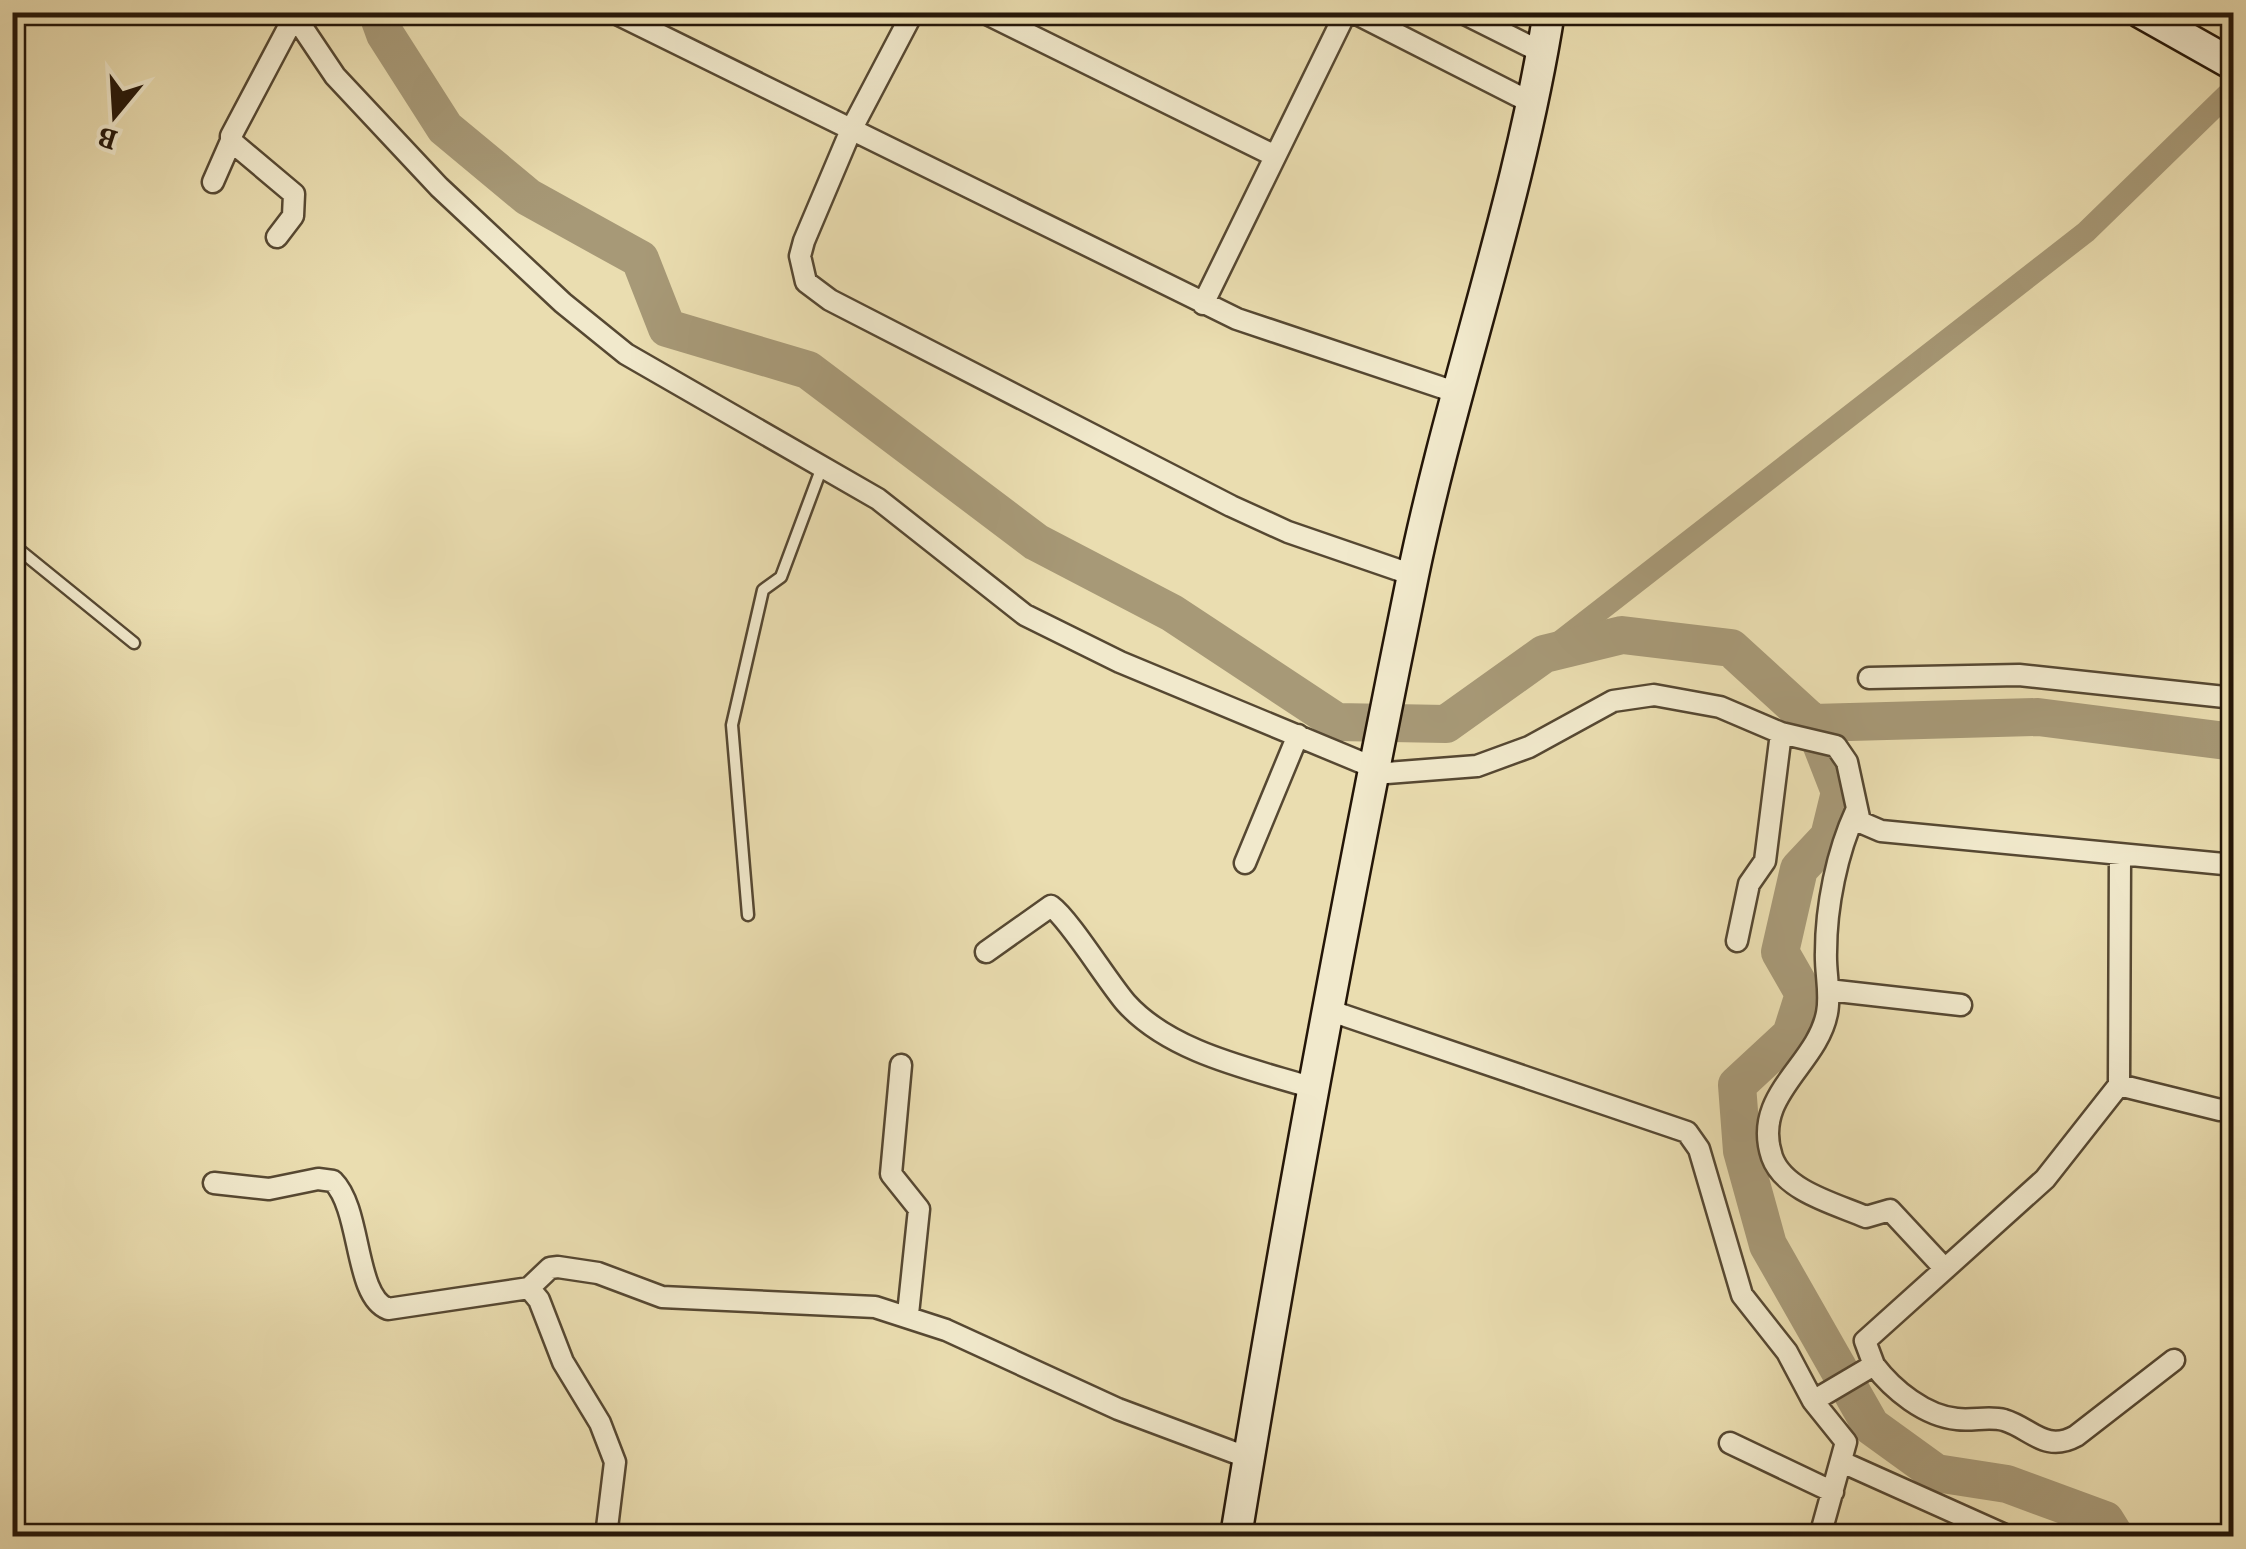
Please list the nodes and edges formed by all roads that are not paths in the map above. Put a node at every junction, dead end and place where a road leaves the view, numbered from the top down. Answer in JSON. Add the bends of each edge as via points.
{"nodes":[{"id":1,"x":613,"y":12,"type":"edge"},
{"id":2,"x":913,"y":12,"type":"edge"},
{"id":3,"x":984,"y":12,"type":"edge"},
{"id":4,"x":1350,"y":12,"type":"edge"},
{"id":5,"x":1461,"y":12,"type":"edge"},
{"id":6,"x":1549,"y":12,"type":"edge"},
{"id":7,"x":2140,"y":12,"type":"edge"},
{"id":8,"x":293,"y":15,"type":"edge"},
{"id":9,"x":1542,"y":53,"type":"junction"},
{"id":10,"x":2225,"y":60,"type":"edge"},
{"id":11,"x":1532,"y":103,"type":"junction"},
{"id":12,"x":851,"y":130,"type":"junction"},
{"id":13,"x":231,"y":141,"type":"junction"},
{"id":14,"x":1275,"y":156,"type":"junction"},
{"id":15,"x":213,"y":182,"type":"dead end"},
{"id":16,"x":277,"y":237,"type":"dead end"},
{"id":17,"x":1203,"y":304,"type":"junction"},
{"id":18,"x":1455,"y":392,"type":"junction"},
{"id":19,"x":822,"y":466,"type":"junction"},
{"id":20,"x":12,"y":544,"type":"edge"},
{"id":21,"x":1413,"y":575,"type":"junction"},
{"id":22,"x":134,"y":644,"type":"dead end"},
{"id":23,"x":1869,"y":678,"type":"dead end"},
{"id":24,"x":2234,"y":698,"type":"edge"},
{"id":25,"x":1298,"y":735,"type":"junction"},
{"id":26,"x":1793,"y":736,"type":"junction"},
{"id":27,"x":1375,"y":767,"type":"junction"},
{"id":28,"x":1856,"y":811,"type":"junction"},
{"id":29,"x":2120,"y":857,"type":"junction"},
{"id":30,"x":1245,"y":862,"type":"dead end"},
{"id":31,"x":2234,"y":866,"type":"edge"},
{"id":32,"x":748,"y":915,"type":"dead end"},
{"id":33,"x":1737,"y":941,"type":"dead end"},
{"id":34,"x":986,"y":952,"type":"dead end"},
{"id":35,"x":1828,"y":990,"type":"junction"},
{"id":36,"x":1961,"y":1005,"type":"dead end"},
{"id":37,"x":1328,"y":1010,"type":"junction"},
{"id":38,"x":901,"y":1065,"type":"dead end"},
{"id":39,"x":2119,"y":1084,"type":"junction"},
{"id":40,"x":1313,"y":1088,"type":"junction"},
{"id":41,"x":2234,"y":1108,"type":"edge"},
{"id":42,"x":214,"y":1183,"type":"dead end"},
{"id":43,"x":1945,"y":1269,"type":"junction"},
{"id":44,"x":529,"y":1288,"type":"junction"},
{"id":45,"x":908,"y":1314,"type":"junction"},
{"id":46,"x":2174,"y":1360,"type":"dead end"},
{"id":47,"x":1866,"y":1370,"type":"junction"},
{"id":48,"x":1818,"y":1399,"type":"junction"},
{"id":49,"x":1730,"y":1443,"type":"dead end"},
{"id":50,"x":1249,"y":1458,"type":"junction"},
{"id":51,"x":1842,"y":1462,"type":"junction"},
{"id":52,"x":1833,"y":1492,"type":"junction"},
{"id":53,"x":606,"y":1536,"type":"edge"},
{"id":54,"x":1236,"y":1536,"type":"edge"},
{"id":55,"x":1820,"y":1536,"type":"edge"},
{"id":56,"x":2007,"y":1536,"type":"edge"}],
"edges":[{"from":1,"to":12,"type":"street"},
{"from":2,"to":12,"type":"street"},
{"from":3,"to":14,"type":"street"},
{"from":4,"to":11,"type":"street"},
{"from":4,"to":14,"type":"street"},
{"from":5,"to":9,"type":"street"},
{"from":6,"to":9,"type":"street"},
{"from":7,"to":10,"type":"street"},
{"from":8,"to":13,"type":"street"},
{"from":8,"to":19,"type":"street","via":[[382,128],[563,304],[661,378]]},
{"from":9,"to":11,"type":"street"},
{"from":11,"to":18,"type":"street"},
{"from":12,"to":17,"type":"street"},
{"from":12,"to":21,"type":"street","via":[[800,256],[806,282],[817,291],[1216,498],[1288,532]]},
{"from":13,"to":15,"type":"street"},
{"from":13,"to":16,"type":"street","via":[[294,194],[294,216]]},
{"from":14,"to":17,"type":"street"},
{"from":17,"to":18,"type":"street"},
{"from":18,"to":21,"type":"street"},
{"from":19,"to":25,"type":"street","via":[[910,523],[1025,616]]},
{"from":19,"to":32,"type":"lane","via":[[781,577],[763,590],[732,725]]},
{"from":20,"to":22,"type":"lane"},
{"from":21,"to":27,"type":"street"},
{"from":23,"to":24,"type":"street","via":[[2019,675]]},
{"from":25,"to":27,"type":"street"},
{"from":25,"to":30,"type":"street"},
{"from":26,"to":27,"type":"street","via":[[1720,706],[1632,697],[1477,766]]},
{"from":26,"to":28,"type":"street","via":[[1843,750]]},
{"from":26,"to":33,"type":"street","via":[[1765,861],[1749,884]]},
{"from":27,"to":37,"type":"street"},
{"from":28,"to":29,"type":"street","via":[[1860,822],[1880,831]]},
{"from":28,"to":35,"type":"street","via":[[1842,846],[1826,931]]},
{"from":29,"to":31,"type":"street"},
{"from":29,"to":39,"type":"street"},
{"from":34,"to":40,"type":"street","via":[[1052,906],[1129,1006],[1160,1028],[1217,1056]]},
{"from":35,"to":36,"type":"street"},
{"from":35,"to":43,"type":"street","via":[[1820,1032],[1773,1104],[1768,1134],[1774,1162],[1802,1188],[1866,1217],[1890,1210]]},
{"from":37,"to":40,"type":"street"},
{"from":37,"to":48,"type":"street","via":[[1687,1132],[1699,1149],[1742,1295]]},
{"from":38,"to":45,"type":"street","via":[[891,1174],[918,1209]]},
{"from":39,"to":41,"type":"street"},
{"from":39,"to":43,"type":"street","via":[[2045,1179]]},
{"from":40,"to":50,"type":"street"},
{"from":42,"to":44,"type":"street","via":[[269,1189],[334,1180],[348,1203],[373,1298],[382,1307]]},
{"from":43,"to":47,"type":"street","via":[[1865,1341]]},
{"from":44,"to":45,"type":"street","via":[[558,1267],[598,1273],[662,1297],[875,1306]]},
{"from":44,"to":53,"type":"street","via":[[614,1462]]},
{"from":45,"to":50,"type":"street","via":[[1118,1409]]},
{"from":46,"to":47,"type":"street","via":[[2058,1443],[2000,1418],[1937,1414]]},
{"from":47,"to":48,"type":"street"},
{"from":48,"to":51,"type":"street","via":[[1842,1433]]},
{"from":49,"to":52,"type":"street"},
{"from":50,"to":54,"type":"street"},
{"from":51,"to":52,"type":"street"},
{"from":51,"to":56,"type":"street"},
{"from":52,"to":55,"type":"street"}]}
